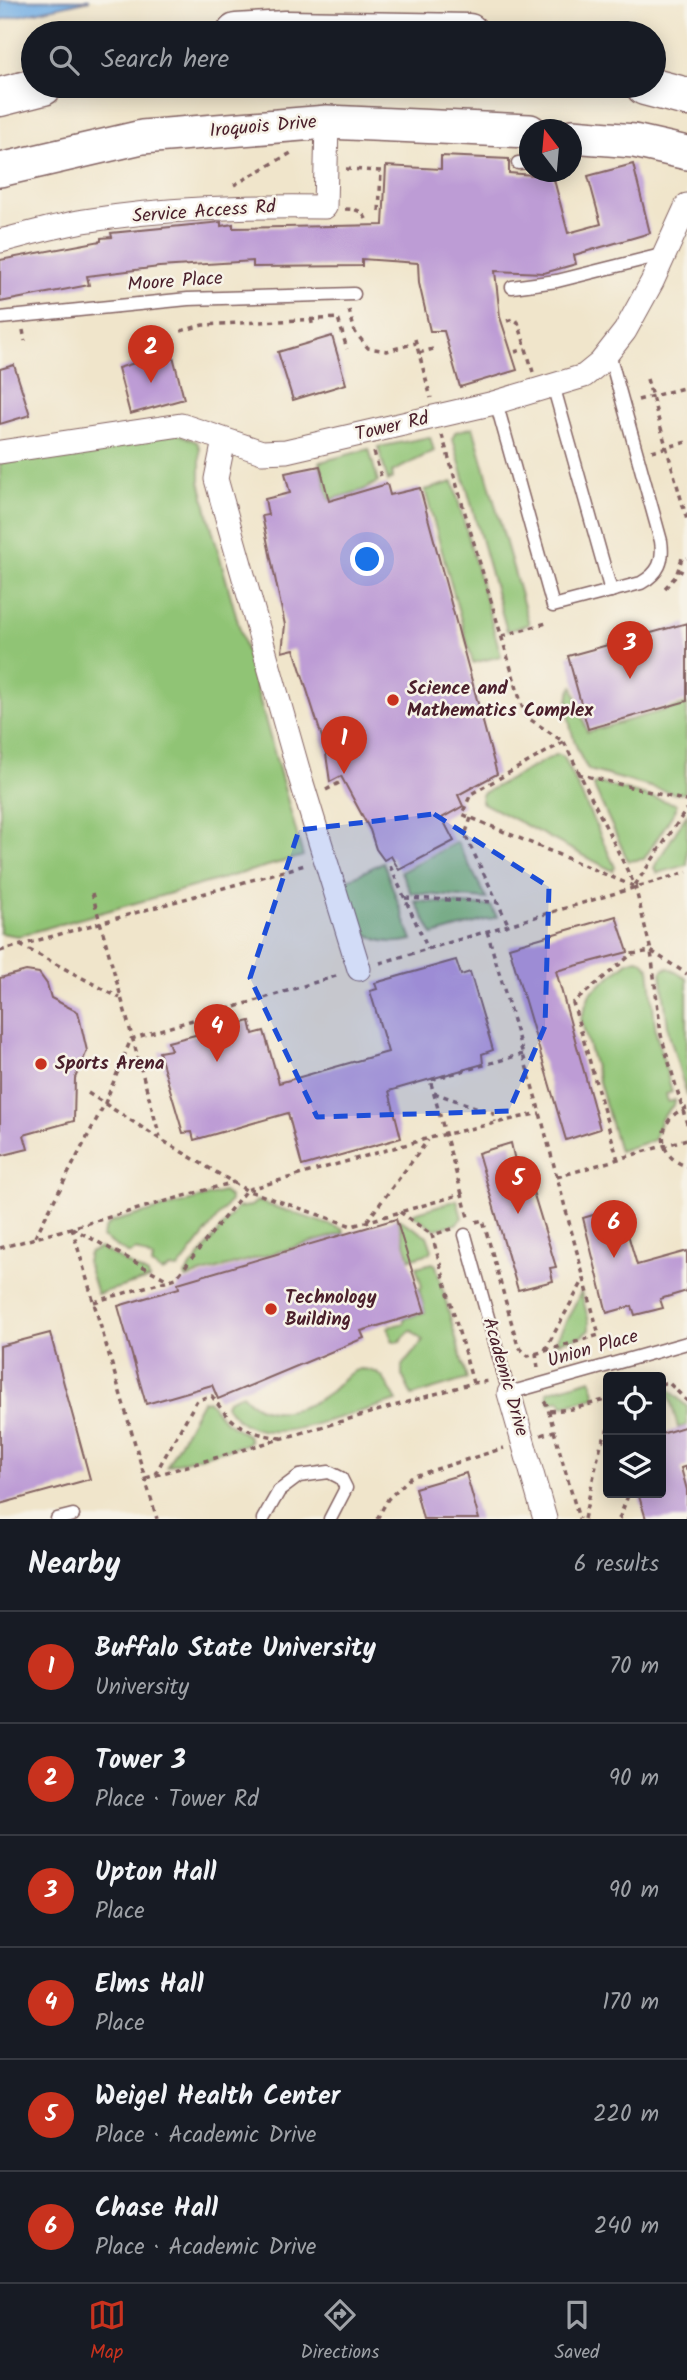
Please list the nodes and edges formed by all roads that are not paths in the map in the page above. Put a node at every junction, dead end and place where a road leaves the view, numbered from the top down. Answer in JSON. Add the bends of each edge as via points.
{"nodes":[{"id":1,"x":21,"y":65,"type":"edge"},
{"id":2,"x":666,"y":65,"type":"edge"},
{"id":3,"x":687,"y":69,"type":"edge"},
{"id":4,"x":0,"y":70,"type":"edge"},
{"id":5,"x":21,"y":92,"type":"edge"},
{"id":6,"x":666,"y":92,"type":"edge"},
{"id":7,"x":0,"y":97,"type":"edge"},
{"id":8,"x":687,"y":97,"type":"edge"},
{"id":9,"x":327,"y":128,"type":"junction"},
{"id":10,"x":519,"y":131,"type":"edge"},
{"id":11,"x":582,"y":136,"type":"edge"},
{"id":12,"x":687,"y":153,"type":"edge"},
{"id":13,"x":0,"y":170,"type":"edge"},
{"id":14,"x":687,"y":205,"type":"edge"},
{"id":15,"x":0,"y":241,"type":"edge"},
{"id":16,"x":665,"y":254,"type":"junction"},
{"id":17,"x":512,"y":287,"type":"dead end"},
{"id":18,"x":350,"y":294,"type":"road end"},
{"id":19,"x":0,"y":318,"type":"edge"},
{"id":20,"x":608,"y":353,"type":"junction"},
{"id":21,"x":544,"y":382,"type":"junction"},
{"id":22,"x":496,"y":402,"type":"junction"},
{"id":23,"x":224,"y":440,"type":"junction"},
{"id":24,"x":0,"y":452,"type":"edge"},
{"id":25,"x":611,"y":590,"type":"junction"},
{"id":26,"x":359,"y":969,"type":"road end"},
{"id":27,"x":461,"y":1231,"type":"road end"},
{"id":28,"x":687,"y":1343,"type":"edge"},
{"id":29,"x":502,"y":1387,"type":"junction"},
{"id":30,"x":73,"y":1515,"type":"dead end"},
{"id":31,"x":57,"y":1519,"type":"edge"},
{"id":32,"x":263,"y":1519,"type":"edge"},
{"id":33,"x":330,"y":1519,"type":"edge"},
{"id":34,"x":545,"y":1519,"type":"edge"}],
"edges":[{"from":1,"to":4,"type":"highway"},
{"from":2,"to":3,"type":"highway"},
{"from":5,"to":7,"type":"highway"},
{"from":6,"to":8,"type":"highway"},
{"from":9,"to":10,"type":"street","name":"Iroquois Drive"},
{"from":9,"to":13,"type":"street","name":"Iroquois Drive","via":[[142,137]]},
{"from":9,"to":15,"type":"street","name":"Service Access Rd","via":[[326,207],[203,208],[83,222]]},
{"from":11,"to":12,"type":"street"},
{"from":14,"to":16,"type":"street","name":"Tower Rd"},
{"from":16,"to":17,"type":"lane","via":[[557,281]]},
{"from":16,"to":20,"type":"street","name":"Tower Rd","via":[[625,331]]},
{"from":18,"to":19,"type":"lane","name":"Moore Place","via":[[188,299]]},
{"from":20,"to":21,"type":"street","name":"Tower Rd","via":[[584,376]]},
{"from":20,"to":25,"type":"lane","via":[[663,553],[662,563],[650,578]]},
{"from":21,"to":22,"type":"street","name":"Tower Rd"},
{"from":21,"to":25,"type":"lane"},
{"from":22,"to":23,"type":"street","name":"Tower Rd","via":[[285,451],[262,452]]},
{"from":22,"to":25,"type":"lane","via":[[553,606]]},
{"from":23,"to":24,"type":"street","name":"Tower Rd","via":[[181,425]]},
{"from":23,"to":26,"type":"street","via":[[216,479]]},
{"from":27,"to":29,"type":"lane","name":"Academic Drive"},
{"from":28,"to":29,"type":"lane","name":"Union Place"},
{"from":29,"to":34,"type":"street","name":"Academic Drive"},
{"from":30,"to":31,"type":"lane"},
{"from":32,"to":33,"type":"lane","via":[[279,1491],[299,1476],[329,1472],[341,1478],[346,1488]]}]}
